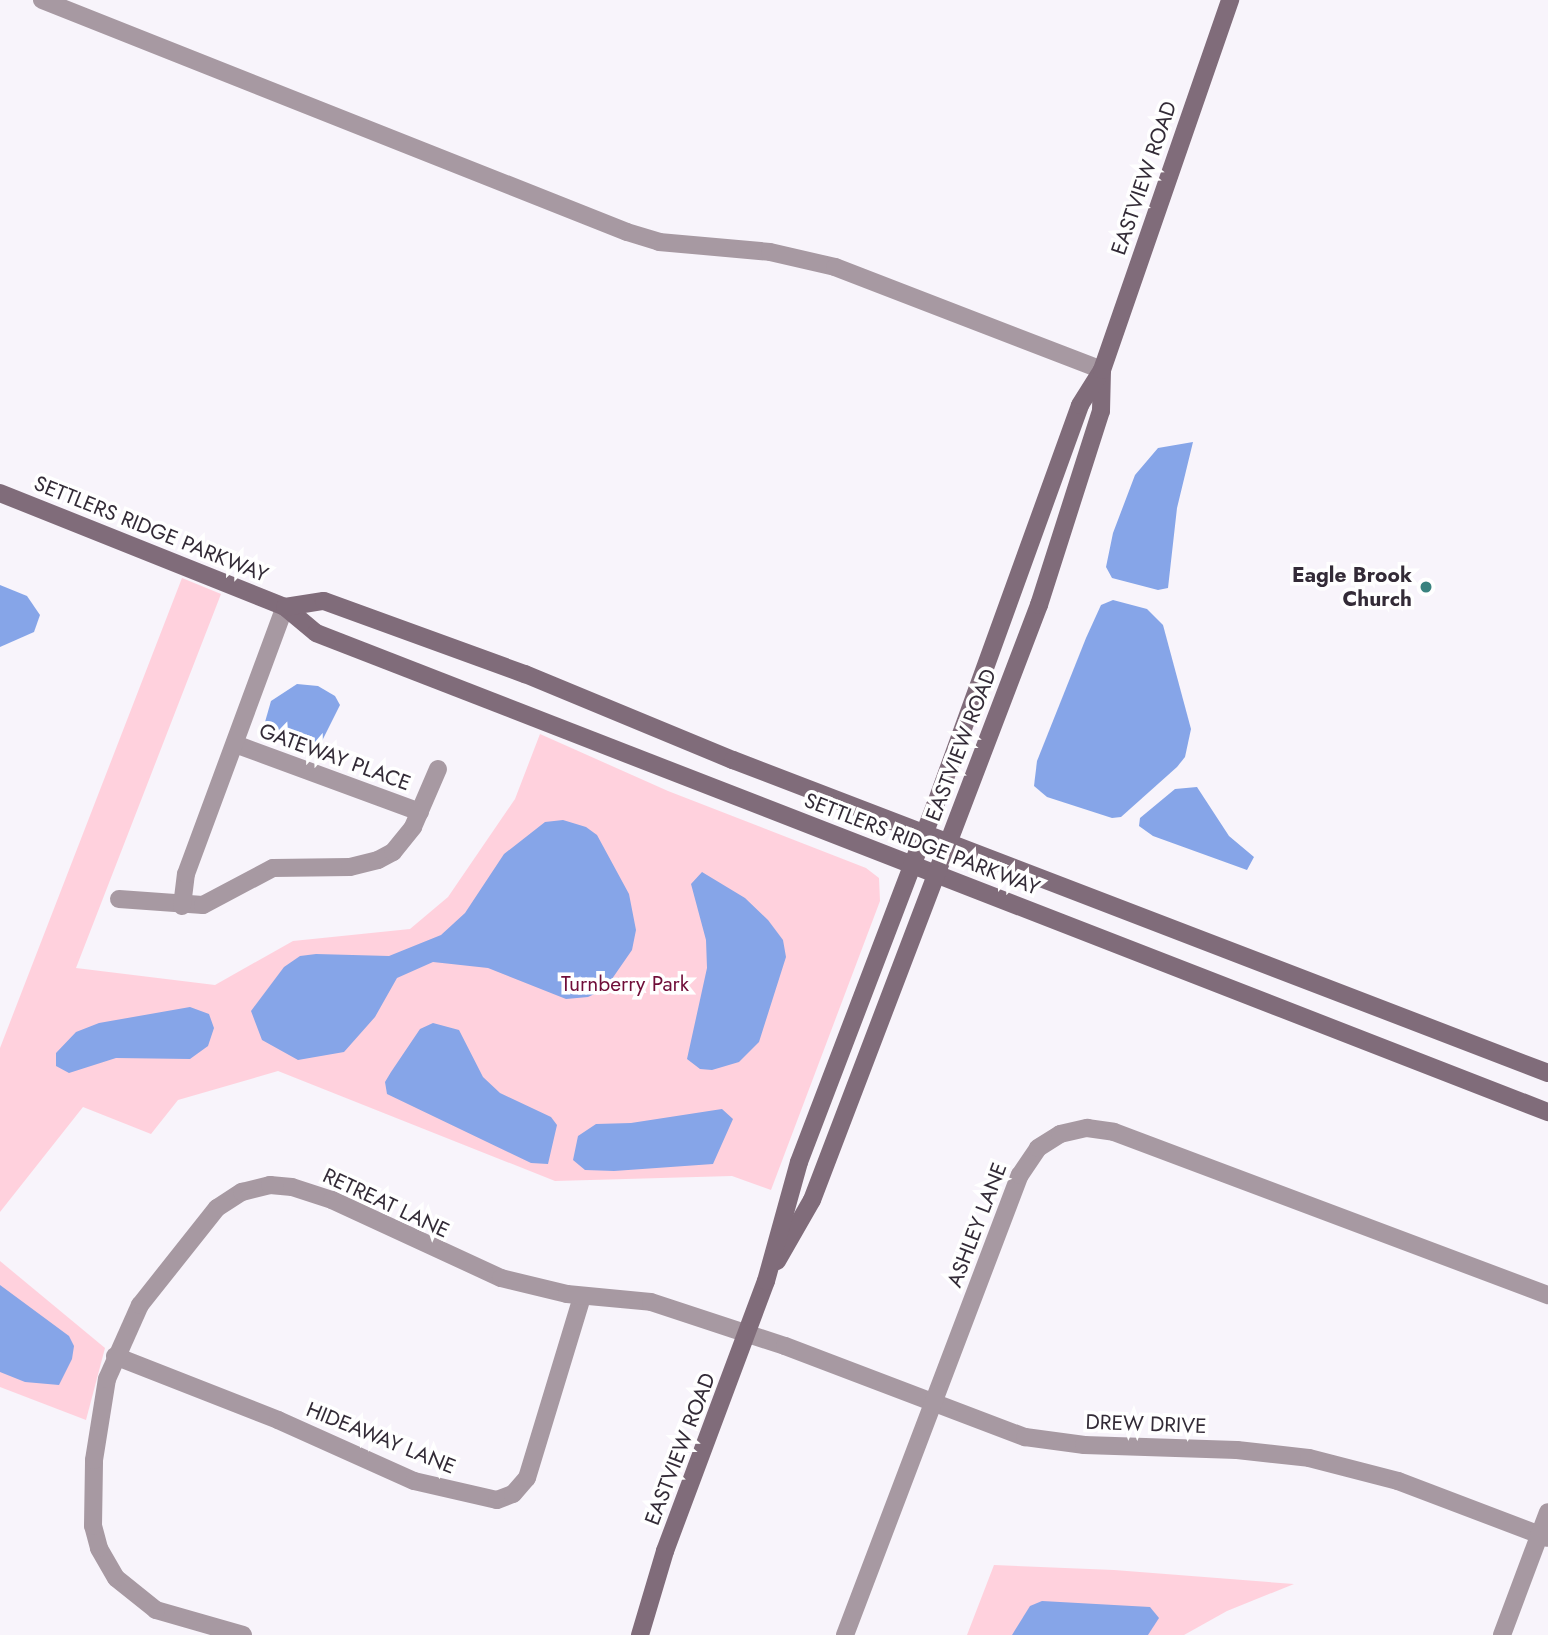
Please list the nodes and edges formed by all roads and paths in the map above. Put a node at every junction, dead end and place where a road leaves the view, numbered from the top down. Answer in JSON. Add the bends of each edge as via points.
{"nodes":[{"id":1,"x":42,"y":0,"type":"edge"},
{"id":2,"x":1230,"y":0,"type":"edge"},
{"id":3,"x":1102,"y":370,"type":"junction"},
{"id":4,"x":0,"y":494,"type":"edge"},
{"id":5,"x":285,"y":607,"type":"junction"},
{"id":6,"x":235,"y":744,"type":"junction"},
{"id":7,"x":438,"y":769,"type":"dead end"},
{"id":8,"x":420,"y":813,"type":"junction"},
{"id":9,"x":925,"y":833,"type":"junction"},
{"id":10,"x":948,"y":842,"type":"junction"},
{"id":11,"x":912,"y":864,"type":"junction"},
{"id":12,"x":936,"y":874,"type":"junction"},
{"id":13,"x":119,"y":900,"type":"dead end"},
{"id":14,"x":182,"y":906,"type":"junction"},
{"id":15,"x":1548,"y":1073,"type":"edge"},
{"id":16,"x":1548,"y":1112,"type":"edge"},
{"id":17,"x":766,"y":1281,"type":"junction"},
{"id":18,"x":1548,"y":1295,"type":"edge"},
{"id":19,"x":582,"y":1297,"type":"junction"},
{"id":20,"x":747,"y":1335,"type":"junction"},
{"id":21,"x":115,"y":1356,"type":"junction"},
{"id":22,"x":934,"y":1403,"type":"junction"},
{"id":23,"x":1548,"y":1513,"type":"edge"},
{"id":24,"x":1544,"y":1536,"type":"edge"},
{"id":25,"x":243,"y":1635,"type":"edge"},
{"id":26,"x":640,"y":1635,"type":"edge"},
{"id":27,"x":845,"y":1635,"type":"edge"},
{"id":28,"x":1502,"y":1635,"type":"edge"}],
"edges":[{"from":1,"to":3,"type":"street","via":[[627,232],[659,242],[770,252],[835,267]]},
{"from":2,"to":3,"type":"street","name":"EASTVIEW ROAD"},
{"from":3,"to":9,"type":"street","name":"EASTVIEW ROAD","via":[[1080,405]]},
{"from":3,"to":10,"type":"street","name":"EASTVIEW ROAD","via":[[1101,411],[1038,605]]},
{"from":4,"to":5,"type":"street","name":"SETTLERS RIDGE PARKWAY"},
{"from":5,"to":6,"type":"street","name":"GATEWAY PLACE"},
{"from":5,"to":9,"type":"street","name":"SETTLERS RIDGE PARKWAY","via":[[324,601],[525,674]]},
{"from":5,"to":11,"type":"street","name":"SETTLERS RIDGE PARKWAY","via":[[316,633]]},
{"from":6,"to":8,"type":"street","name":"GATEWAY PLACE"},
{"from":6,"to":14,"type":"street","name":"GATEWAY PLACE","via":[[186,874]]},
{"from":7,"to":8,"type":"street","name":"GATEWAY PLACE"},
{"from":8,"to":14,"type":"street","name":"GATEWAY PLACE","via":[[404,841],[378,860],[350,867],[273,868],[216,902]]},
{"from":9,"to":10,"type":"street","name":"SETTLERS RIDGE PARKWAY"},
{"from":9,"to":11,"type":"street","name":"EASTVIEW ROAD"},
{"from":10,"to":12,"type":"street","name":"EASTVIEW ROAD"},
{"from":10,"to":15,"type":"street","name":"SETTLERS RIDGE PARKWAY"},
{"from":11,"to":12,"type":"street","name":"SETTLERS RIDGE PARKWAY"},
{"from":11,"to":17,"type":"street","name":"EASTVIEW ROAD","via":[[786,1197]]},
{"from":12,"to":16,"type":"street","name":"SETTLERS RIDGE PARKWAY"},
{"from":12,"to":17,"type":"street","name":"EASTVIEW ROAD","via":[[812,1200]]},
{"from":13,"to":14,"type":"street","name":"GATEWAY PLACE"},
{"from":17,"to":20,"type":"street","name":"EASTVIEW ROAD"},
{"from":18,"to":22,"type":"street","name":"ASHLEY LANE","via":[[1114,1132],[1074,1130],[1049,1140],[1027,1161]]},
{"from":19,"to":20,"type":"street","name":"RETREAT LANE","via":[[650,1302]]},
{"from":19,"to":21,"type":"street","name":"RETREAT LANE","via":[[478,1270],[306,1191],[264,1186],[235,1195],[211,1214],[147,1293]]},
{"from":19,"to":21,"type":"street","name":"HIDEAWAY LANE","via":[[527,1478],[513,1494],[497,1500],[414,1480]]},
{"from":20,"to":22,"type":"street","name":"DREW DRIVE"},
{"from":20,"to":26,"type":"street","name":"EASTVIEW ROAD","via":[[662,1560]]},
{"from":21,"to":25,"type":"street","name":"RETREAT LANE","via":[[95,1442],[92,1519],[101,1554],[121,1583],[148,1606]]},
{"from":22,"to":24,"type":"street","name":"DREW DRIVE","via":[[995,1428],[1054,1442],[1237,1450],[1352,1467]]},
{"from":22,"to":27,"type":"street","name":"ASHLEY LANE"},
{"from":23,"to":24,"type":"street"},
{"from":24,"to":28,"type":"street"}]}
